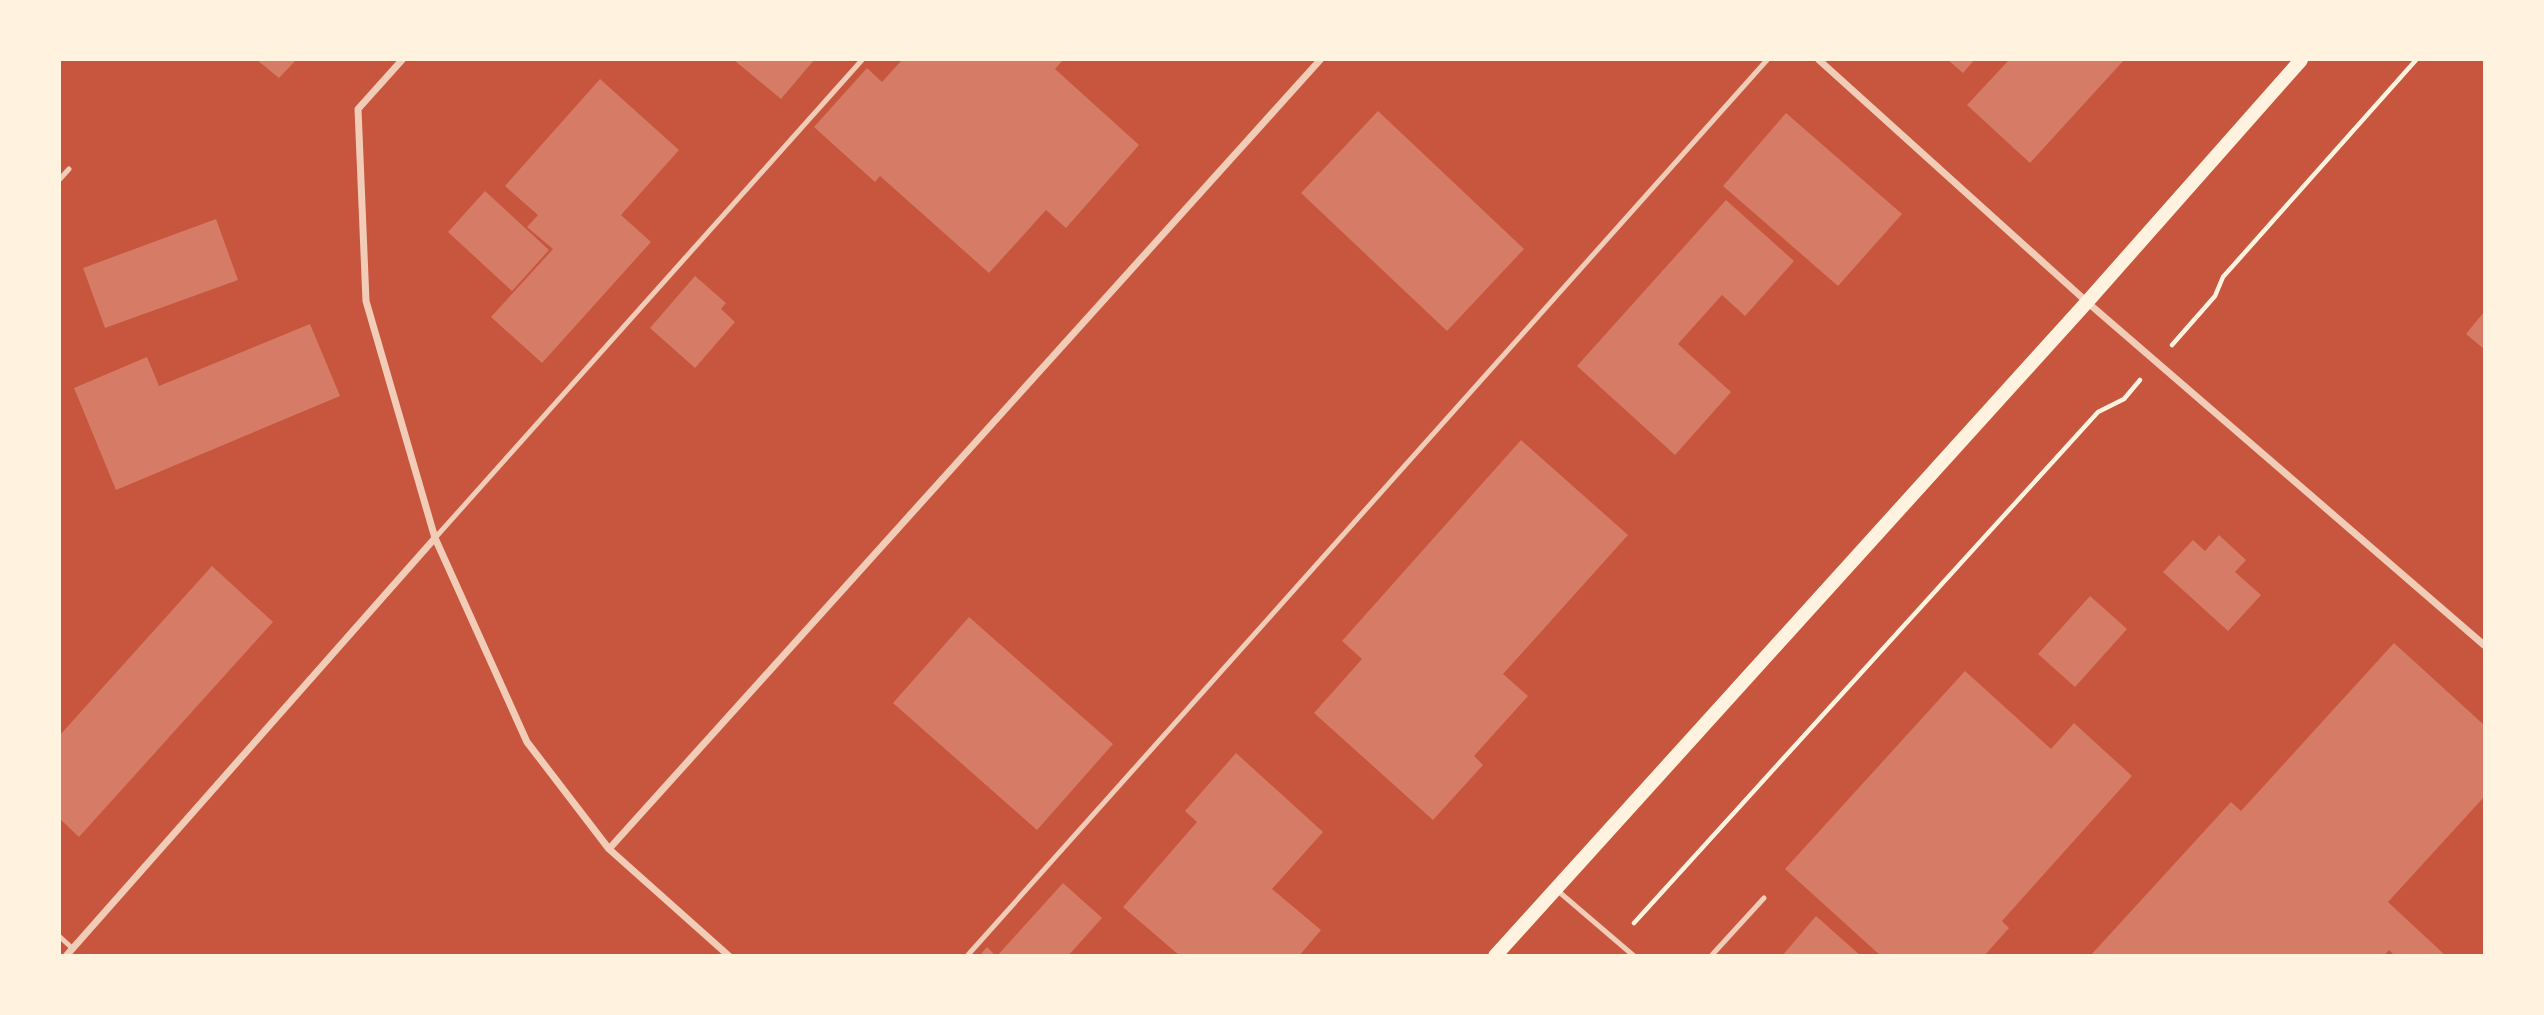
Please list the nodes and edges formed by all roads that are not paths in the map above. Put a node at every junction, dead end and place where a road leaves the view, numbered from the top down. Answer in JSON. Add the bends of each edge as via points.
{"nodes":[{"id":1,"x":402,"y":60,"type":"edge"},
{"id":2,"x":862,"y":60,"type":"edge"},
{"id":3,"x":1320,"y":60,"type":"edge"},
{"id":4,"x":1767,"y":60,"type":"edge"},
{"id":5,"x":1819,"y":60,"type":"edge"},
{"id":6,"x":2301,"y":60,"type":"edge"},
{"id":7,"x":69,"y":169,"type":"dead end"},
{"id":8,"x":60,"y":179,"type":"edge"},
{"id":9,"x":2087,"y":302,"type":"junction"},
{"id":10,"x":435,"y":538,"type":"junction"},
{"id":11,"x":2484,"y":645,"type":"edge"},
{"id":12,"x":609,"y":849,"type":"junction"},
{"id":13,"x":1556,"y":889,"type":"junction"},
{"id":14,"x":1764,"y":898,"type":"dead end"},
{"id":15,"x":60,"y":937,"type":"edge"},
{"id":16,"x":72,"y":948,"type":"junction"},
{"id":17,"x":66,"y":956,"type":"edge"},
{"id":18,"x":729,"y":956,"type":"edge"},
{"id":19,"x":967,"y":956,"type":"edge"},
{"id":20,"x":1495,"y":956,"type":"edge"},
{"id":21,"x":1634,"y":956,"type":"edge"},
{"id":22,"x":1711,"y":956,"type":"edge"}],
"edges":[{"from":1,"to":10,"type":"street","via":[[358,109],[366,301]]},
{"from":2,"to":10,"type":"lane"},
{"from":3,"to":12,"type":"street"},
{"from":4,"to":19,"type":"lane"},
{"from":5,"to":9,"type":"street"},
{"from":6,"to":9,"type":"main road"},
{"from":7,"to":8,"type":"lane"},
{"from":9,"to":11,"type":"street"},
{"from":9,"to":13,"type":"main road"},
{"from":10,"to":12,"type":"street","via":[[527,742]]},
{"from":10,"to":16,"type":"street"},
{"from":12,"to":18,"type":"street"},
{"from":13,"to":20,"type":"main road"},
{"from":13,"to":21,"type":"lane"},
{"from":14,"to":22,"type":"lane"},
{"from":15,"to":16,"type":"lane"},
{"from":16,"to":17,"type":"street"}]}
